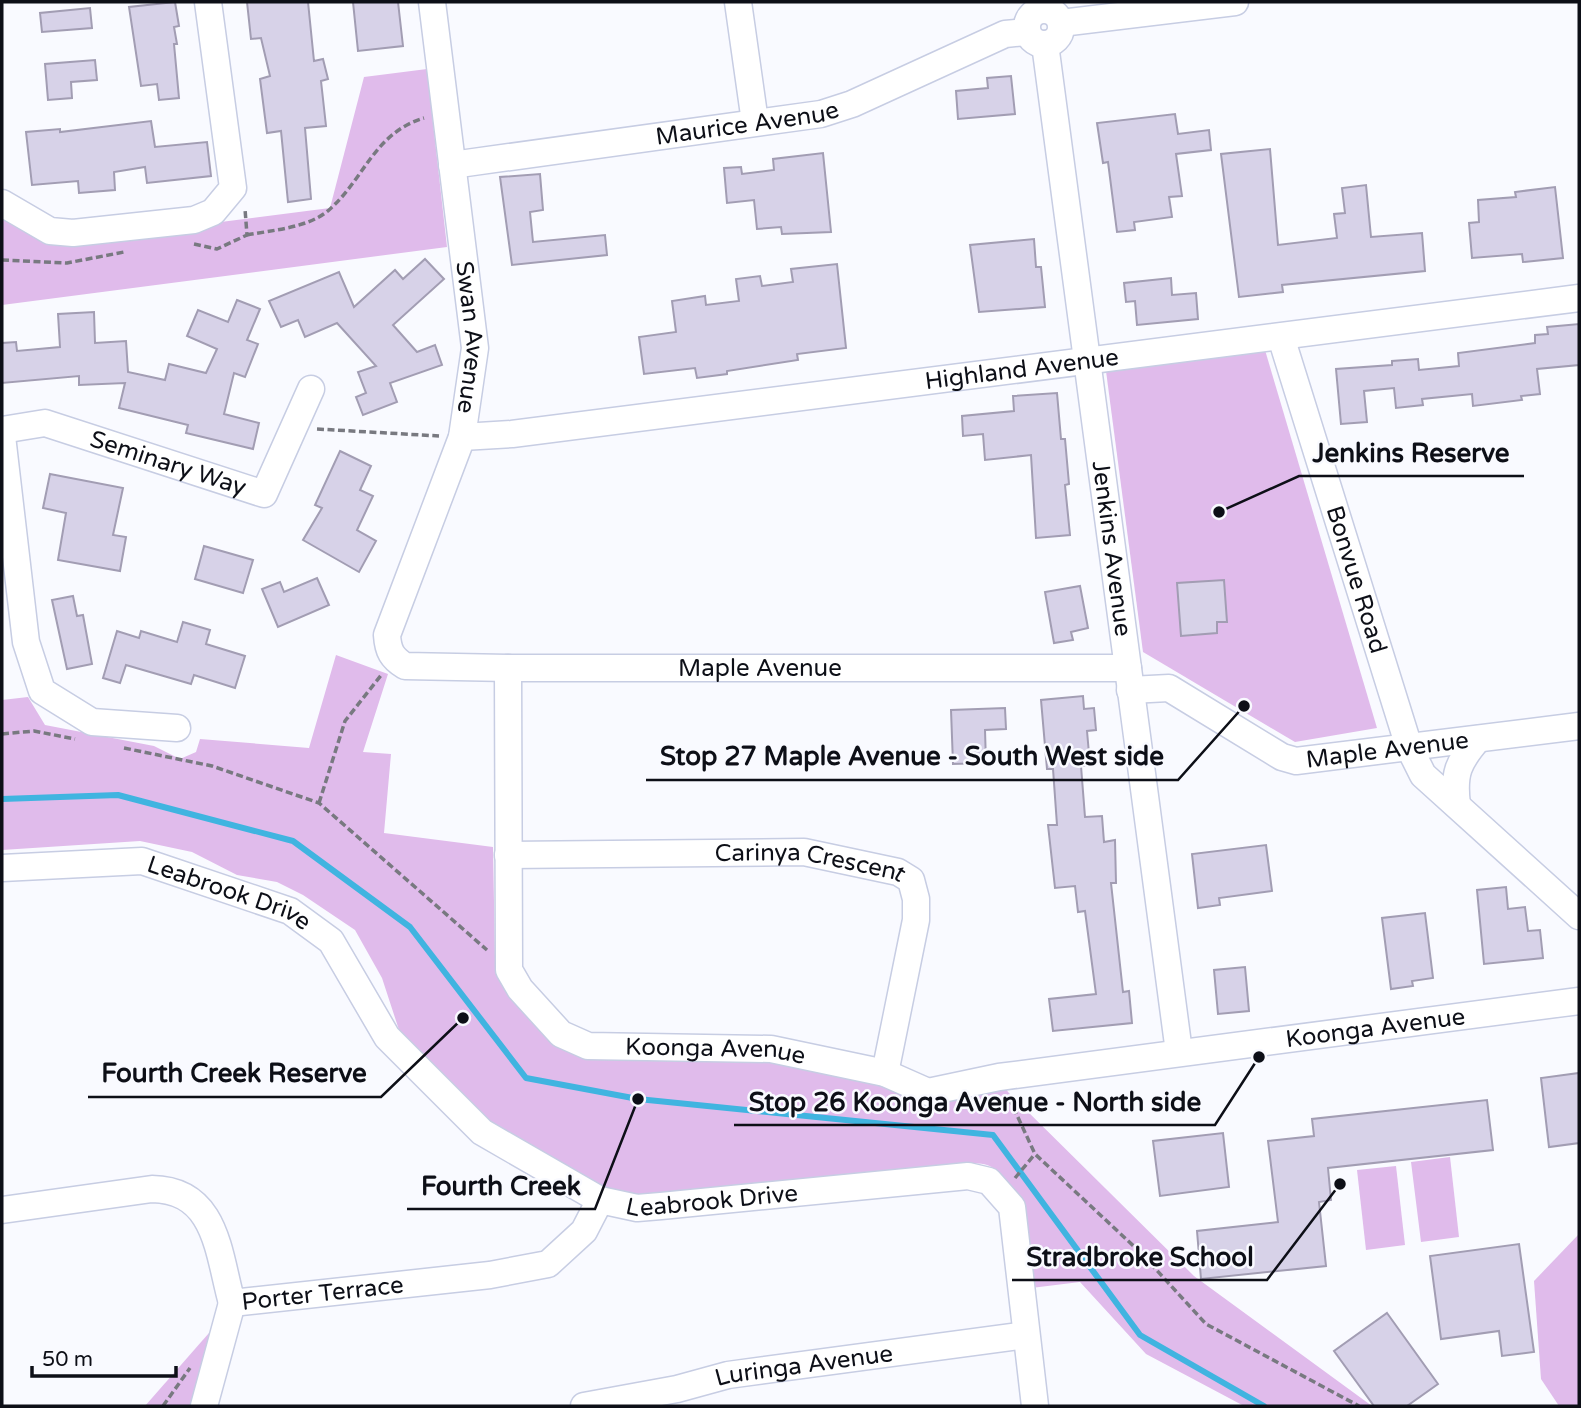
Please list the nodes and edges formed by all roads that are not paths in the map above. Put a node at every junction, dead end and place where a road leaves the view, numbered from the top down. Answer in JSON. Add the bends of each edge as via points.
{"nodes":[{"id":1,"x":208,"y":2,"type":"edge"},
{"id":2,"x":432,"y":2,"type":"edge"},
{"id":3,"x":738,"y":2,"type":"edge"},
{"id":4,"x":1235,"y":2,"type":"edge"},
{"id":5,"x":1043,"y":22,"type":"edge"},
{"id":6,"x":755,"y":122,"type":"junction"},
{"id":7,"x":452,"y":165,"type":"junction"},
{"id":8,"x":2,"y":204,"type":"edge"},
{"id":9,"x":1579,"y":298,"type":"edge"},
{"id":10,"x":1281,"y":337,"type":"junction"},
{"id":11,"x":1088,"y":362,"type":"junction"},
{"id":12,"x":311,"y":389,"type":"dead end"},
{"id":13,"x":2,"y":430,"type":"edge"},
{"id":14,"x":2,"y":436,"type":"edge"},
{"id":15,"x":462,"y":437,"type":"junction"},
{"id":16,"x":394,"y":659,"type":"joint"},
{"id":17,"x":508,"y":668,"type":"junction"},
{"id":18,"x":1129,"y":679,"type":"junction"},
{"id":19,"x":1579,"y":726,"type":"edge"},
{"id":20,"x":177,"y":728,"type":"dead end"},
{"id":21,"x":1478,"y":738,"type":"junction"},
{"id":22,"x":1409,"y":747,"type":"junction"},
{"id":23,"x":1457,"y":805,"type":"junction"},
{"id":24,"x":508,"y":855,"type":"junction"},
{"id":25,"x":2,"y":868,"type":"edge"},
{"id":26,"x":1579,"y":916,"type":"edge"},
{"id":27,"x":1579,"y":1001,"type":"edge"},
{"id":28,"x":1179,"y":1052,"type":"junction"},
{"id":29,"x":885,"y":1073,"type":"junction"},
{"id":30,"x":600,"y":1200,"type":"junction"},
{"id":31,"x":2,"y":1210,"type":"edge"},
{"id":32,"x":232,"y":1303,"type":"junction"},
{"id":33,"x":1026,"y":1335,"type":"junction"},
{"id":34,"x":204,"y":1406,"type":"edge"},
{"id":35,"x":584,"y":1406,"type":"edge"},
{"id":36,"x":1035,"y":1406,"type":"edge"}],
"edges":[{"from":1,"to":8,"type":"street","via":[[233,188],[213,212],[194,220],[73,233],[50,232]]},
{"from":2,"to":7,"type":"street","name":"Swan Avenue"},
{"from":3,"to":6,"type":"street"},
{"from":4,"to":5,"type":"street","name":"Maurice Avenue"},
{"from":5,"to":6,"type":"street","name":"Maurice Avenue","via":[[1005,34],[842,107]]},
{"from":5,"to":11,"type":"street","name":"Jenkins Avenue"},
{"from":6,"to":7,"type":"street","name":"Maurice Avenue"},
{"from":7,"to":15,"type":"street","name":"Swan Avenue","via":[[475,348]]},
{"from":9,"to":10,"type":"street","name":"Highland Avenue"},
{"from":10,"to":11,"type":"street","name":"Highland Avenue"},
{"from":10,"to":22,"type":"street","name":"Bonvue Road"},
{"from":11,"to":15,"type":"street","name":"Highland Avenue"},
{"from":11,"to":18,"type":"street","name":"Jenkins Avenue"},
{"from":12,"to":13,"type":"street","name":"Seminary Way","via":[[264,494],[45,423]]},
{"from":14,"to":20,"type":"street","via":[[26,642],[42,691],[92,722]]},
{"from":15,"to":16,"type":"street","name":"Swan Avenue","via":[[387,635]]},
{"from":16,"to":17,"type":"street","name":"Maple Avenue","via":[[405,666]]},
{"from":17,"to":18,"type":"street","name":"Maple Avenue"},
{"from":17,"to":24,"type":"street"},
{"from":18,"to":22,"type":"street","name":"Maple Avenue","via":[[1169,688],[1282,757],[1296,761]]},
{"from":18,"to":28,"type":"street","name":"Jenkins Avenue"},
{"from":19,"to":21,"type":"street","name":"Maple Avenue"},
{"from":21,"to":22,"type":"street","name":"Maple Avenue"},
{"from":21,"to":23,"type":"street","via":[[1460,760]]},
{"from":22,"to":23,"type":"street","name":"Bonvue Road","via":[[1423,775]]},
{"from":23,"to":26,"type":"street","name":"Bonvue Road"},
{"from":24,"to":29,"type":"street","name":"Koonga Avenue","via":[[509,970],[561,1034],[588,1046],[771,1049]]},
{"from":24,"to":29,"type":"street","name":"Carinya Crescent","via":[[804,852],[898,872],[911,880],[916,920]]},
{"from":25,"to":30,"type":"street","name":"Leabrook Drive","via":[[142,860],[290,911],[331,941],[387,1037],[482,1132]]},
{"from":27,"to":28,"type":"street","name":"Koonga Avenue"},
{"from":28,"to":29,"type":"street","name":"Koonga Avenue","via":[[999,1077],[928,1092]]},
{"from":30,"to":32,"type":"street","name":"Porter Terrace","via":[[584,1231],[548,1264],[490,1275]]},
{"from":30,"to":33,"type":"street","name":"Leabrook Drive","via":[[637,1208],[968,1176],[989,1181],[1012,1207]]},
{"from":31,"to":32,"type":"street","name":"Porter Terrace","via":[[152,1189],[188,1196],[208,1218]]},
{"from":32,"to":34,"type":"street"},
{"from":33,"to":35,"type":"street","name":"Luringa Avenue","via":[[728,1375]]},
{"from":33,"to":36,"type":"street"}]}
